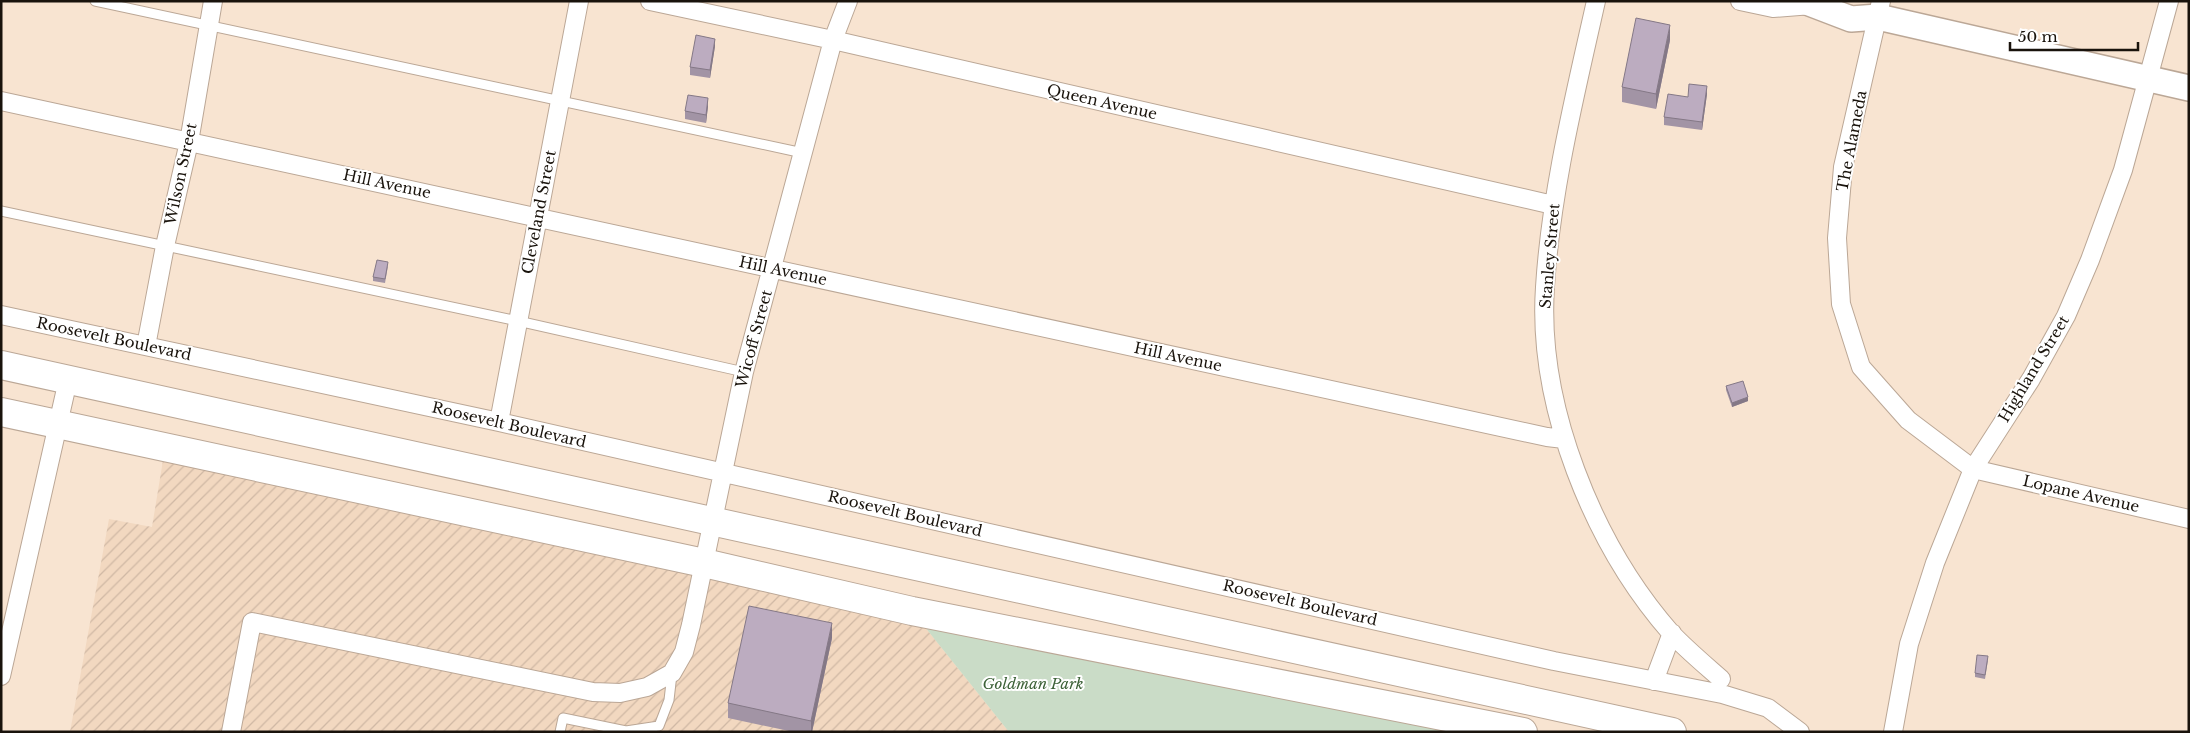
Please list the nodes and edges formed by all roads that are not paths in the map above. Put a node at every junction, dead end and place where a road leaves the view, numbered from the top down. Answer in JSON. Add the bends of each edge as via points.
{"nodes":[{"id":1,"x":95,"y":1,"type":"edge"},
{"id":2,"x":213,"y":1,"type":"edge"},
{"id":3,"x":579,"y":1,"type":"edge"},
{"id":4,"x":650,"y":1,"type":"edge"},
{"id":5,"x":848,"y":1,"type":"edge"},
{"id":6,"x":1596,"y":1,"type":"edge"},
{"id":7,"x":1740,"y":1,"type":"edge"},
{"id":8,"x":1855,"y":1,"type":"edge"},
{"id":9,"x":2169,"y":1,"type":"edge"},
{"id":10,"x":1808,"y":3,"type":"edge"},
{"id":11,"x":1880,"y":9,"type":"edge"},
{"id":12,"x":209,"y":25,"type":"junction"},
{"id":13,"x":834,"y":40,"type":"junction"},
{"id":14,"x":2146,"y":78,"type":"junction"},
{"id":15,"x":2189,"y":88,"type":"edge"},
{"id":16,"x":1,"y":101,"type":"edge"},
{"id":17,"x":560,"y":102,"type":"junction"},
{"id":18,"x":189,"y":142,"type":"junction"},
{"id":19,"x":803,"y":153,"type":"junction"},
{"id":20,"x":1553,"y":205,"type":"junction"},
{"id":21,"x":1,"y":211,"type":"edge"},
{"id":22,"x":538,"y":217,"type":"junction"},
{"id":23,"x":165,"y":246,"type":"junction"},
{"id":24,"x":774,"y":269,"type":"junction"},
{"id":25,"x":1,"y":315,"type":"edge"},
{"id":26,"x":518,"y":321,"type":"junction"},
{"id":27,"x":146,"y":346,"type":"junction"},
{"id":28,"x":1,"y":365,"type":"edge"},
{"id":29,"x":744,"y":372,"type":"junction"},
{"id":30,"x":68,"y":380,"type":"junction"},
{"id":31,"x":1,"y":412,"type":"edge"},
{"id":32,"x":499,"y":422,"type":"junction"},
{"id":33,"x":58,"y":424,"type":"junction"},
{"id":34,"x":1564,"y":439,"type":"junction"},
{"id":35,"x":1973,"y":468,"type":"junction"},
{"id":36,"x":721,"y":473,"type":"junction"},
{"id":37,"x":2189,"y":519,"type":"edge"},
{"id":38,"x":712,"y":522,"type":"junction"},
{"id":39,"x":704,"y":563,"type":"junction"},
{"id":40,"x":1672,"y":633,"type":"junction"},
{"id":41,"x":672,"y":673,"type":"junction"},
{"id":42,"x":1,"y":676,"type":"edge"},
{"id":43,"x":1721,"y":679,"type":"dead end"},
{"id":44,"x":1654,"y":681,"type":"junction"},
{"id":45,"x":659,"y":729,"type":"edge"},
{"id":46,"x":230,"y":732,"type":"edge"},
{"id":47,"x":560,"y":732,"type":"edge"},
{"id":48,"x":1523,"y":732,"type":"edge"},
{"id":49,"x":1672,"y":732,"type":"edge"},
{"id":50,"x":1800,"y":732,"type":"edge"},
{"id":51,"x":1893,"y":732,"type":"edge"}],
"edges":[{"from":1,"to":12,"type":"lane"},
{"from":2,"to":12,"type":"street","name":"Wilson Street"},
{"from":3,"to":17,"type":"street","name":"Cleveland Street"},
{"from":4,"to":13,"type":"street","name":"Queen Avenue"},
{"from":5,"to":13,"type":"street","name":"Wicoff Street"},
{"from":6,"to":20,"type":"street","name":"Stanley Street"},
{"from":7,"to":10,"type":"street","via":[[1773,8]]},
{"from":8,"to":11,"type":"street"},
{"from":9,"to":14,"type":"street","name":"Highland Street"},
{"from":10,"to":11,"type":"street","via":[[1851,20]]},
{"from":11,"to":14,"type":"street"},
{"from":11,"to":35,"type":"street","name":"The Alameda","via":[[1843,167],[1837,238],[1841,304],[1861,367],[1908,420]]},
{"from":12,"to":17,"type":"lane"},
{"from":12,"to":18,"type":"street","name":"Wilson Street"},
{"from":13,"to":19,"type":"street","name":"Wicoff Street"},
{"from":13,"to":20,"type":"street","name":"Queen Avenue"},
{"from":14,"to":15,"type":"street"},
{"from":14,"to":35,"type":"street","name":"Highland Street","via":[[2123,170],[2066,316]]},
{"from":16,"to":18,"type":"street","name":"Hill Avenue"},
{"from":17,"to":19,"type":"lane"},
{"from":17,"to":22,"type":"street","name":"Cleveland Street"},
{"from":18,"to":22,"type":"street","name":"Hill Avenue"},
{"from":18,"to":23,"type":"street","name":"Wilson Street"},
{"from":19,"to":24,"type":"street","name":"Wicoff Street"},
{"from":20,"to":34,"type":"street","name":"Stanley Street","via":[[1545,288],[1546,358]]},
{"from":21,"to":23,"type":"lane"},
{"from":22,"to":24,"type":"street","name":"Hill Avenue"},
{"from":22,"to":26,"type":"street","name":"Cleveland Street"},
{"from":23,"to":26,"type":"lane"},
{"from":23,"to":27,"type":"street","name":"Wilson Street"},
{"from":24,"to":29,"type":"street","name":"Wicoff Street"},
{"from":24,"to":34,"type":"street","name":"Hill Avenue"},
{"from":25,"to":27,"type":"street","name":"Roosevelt Boulevard"},
{"from":26,"to":29,"type":"lane"},
{"from":26,"to":32,"type":"street","name":"Cleveland Street"},
{"from":27,"to":32,"type":"street","name":"Roosevelt Boulevard"},
{"from":28,"to":30,"type":"main road"},
{"from":29,"to":36,"type":"street","name":"Wicoff Street"},
{"from":30,"to":33,"type":"street"},
{"from":30,"to":38,"type":"main road"},
{"from":31,"to":33,"type":"main road"},
{"from":32,"to":36,"type":"street","name":"Roosevelt Boulevard"},
{"from":33,"to":39,"type":"main road"},
{"from":33,"to":42,"type":"street"},
{"from":34,"to":40,"type":"street","name":"Stanley Street","via":[[1605,536]]},
{"from":35,"to":37,"type":"street","name":"Lopane Avenue"},
{"from":35,"to":51,"type":"street","name":"Highland Street","via":[[1935,563],[1909,644]]},
{"from":36,"to":38,"type":"street","name":"Wicoff Street"},
{"from":36,"to":44,"type":"street","name":"Roosevelt Boulevard"},
{"from":38,"to":39,"type":"street","name":"Wicoff Street"},
{"from":38,"to":49,"type":"main road"},
{"from":39,"to":41,"type":"street","name":"Wicoff Street","via":[[684,652]]},
{"from":39,"to":48,"type":"main road","via":[[912,611]]},
{"from":40,"to":43,"type":"street","name":"Stanley Street"},
{"from":40,"to":44,"type":"street"},
{"from":41,"to":45,"type":"lane","via":[[669,700]]},
{"from":41,"to":46,"type":"street","via":[[647,687],[620,693],[593,692],[252,622]]},
{"from":44,"to":50,"type":"street","name":"Roosevelt Boulevard","via":[[1722,694],[1768,708]]},
{"from":45,"to":47,"type":"lane","via":[[626,731],[563,718]]}]}
